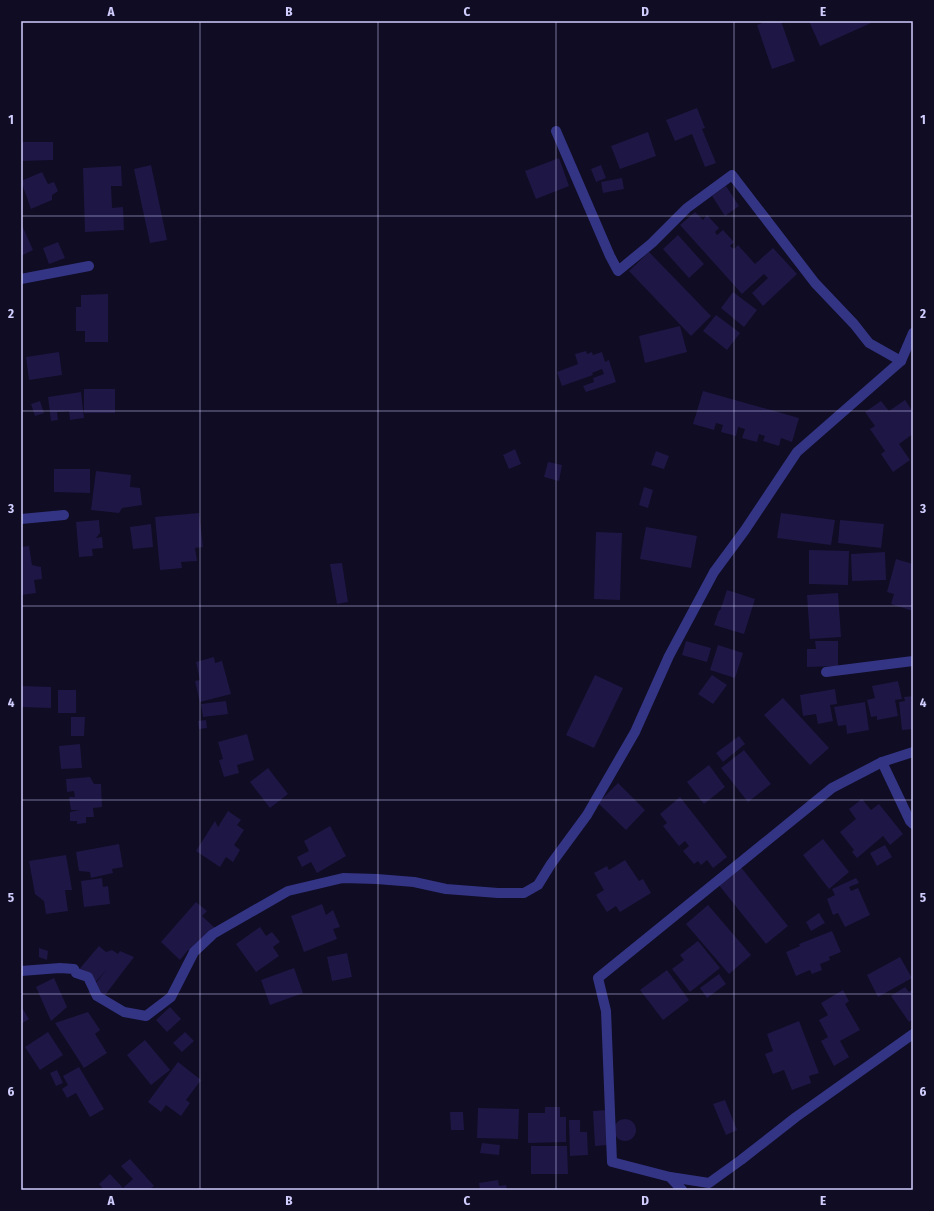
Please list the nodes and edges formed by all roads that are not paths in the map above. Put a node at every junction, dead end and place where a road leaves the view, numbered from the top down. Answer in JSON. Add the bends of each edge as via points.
{"nodes":[{"id":1,"x":556,"y":131,"type":"dead end"},
{"id":2,"x":89,"y":266,"type":"dead end"},
{"id":3,"x":21,"y":279,"type":"edge"},
{"id":4,"x":913,"y":333,"type":"edge"},
{"id":5,"x":901,"y":361,"type":"junction"},
{"id":6,"x":64,"y":515,"type":"dead end"},
{"id":7,"x":21,"y":519,"type":"edge"},
{"id":8,"x":913,"y":661,"type":"edge"},
{"id":9,"x":826,"y":672,"type":"dead end"},
{"id":10,"x":913,"y":752,"type":"edge"},
{"id":11,"x":882,"y":762,"type":"junction"},
{"id":12,"x":913,"y":824,"type":"edge"},
{"id":13,"x":21,"y":971,"type":"edge"},
{"id":14,"x":913,"y":1034,"type":"edge"},
{"id":15,"x":670,"y":1177,"type":"junction"},
{"id":16,"x":682,"y":1190,"type":"edge"}],
"edges":[{"from":1,"to":5,"type":"street","via":[[618,271],[652,244],[687,208],[732,175],[815,284],[869,343]]},
{"from":2,"to":3,"type":"street"},
{"from":4,"to":5,"type":"street"},
{"from":5,"to":13,"type":"street","via":[[797,452],[714,572],[669,656],[635,732],[587,815],[538,886],[524,893],[498,893],[446,889],[385,879],[343,878],[288,891],[213,934],[194,952],[171,997],[146,1016],[124,1012],[97,996],[88,977],[76,973],[74,969]]},
{"from":6,"to":7,"type":"street"},
{"from":8,"to":9,"type":"street"},
{"from":10,"to":11,"type":"street"},
{"from":11,"to":12,"type":"street"},
{"from":11,"to":15,"type":"street","via":[[832,788],[598,978],[606,1011],[612,1162]]},
{"from":14,"to":15,"type":"street","via":[[820,1099],[709,1183]]},
{"from":15,"to":16,"type":"street"}]}
